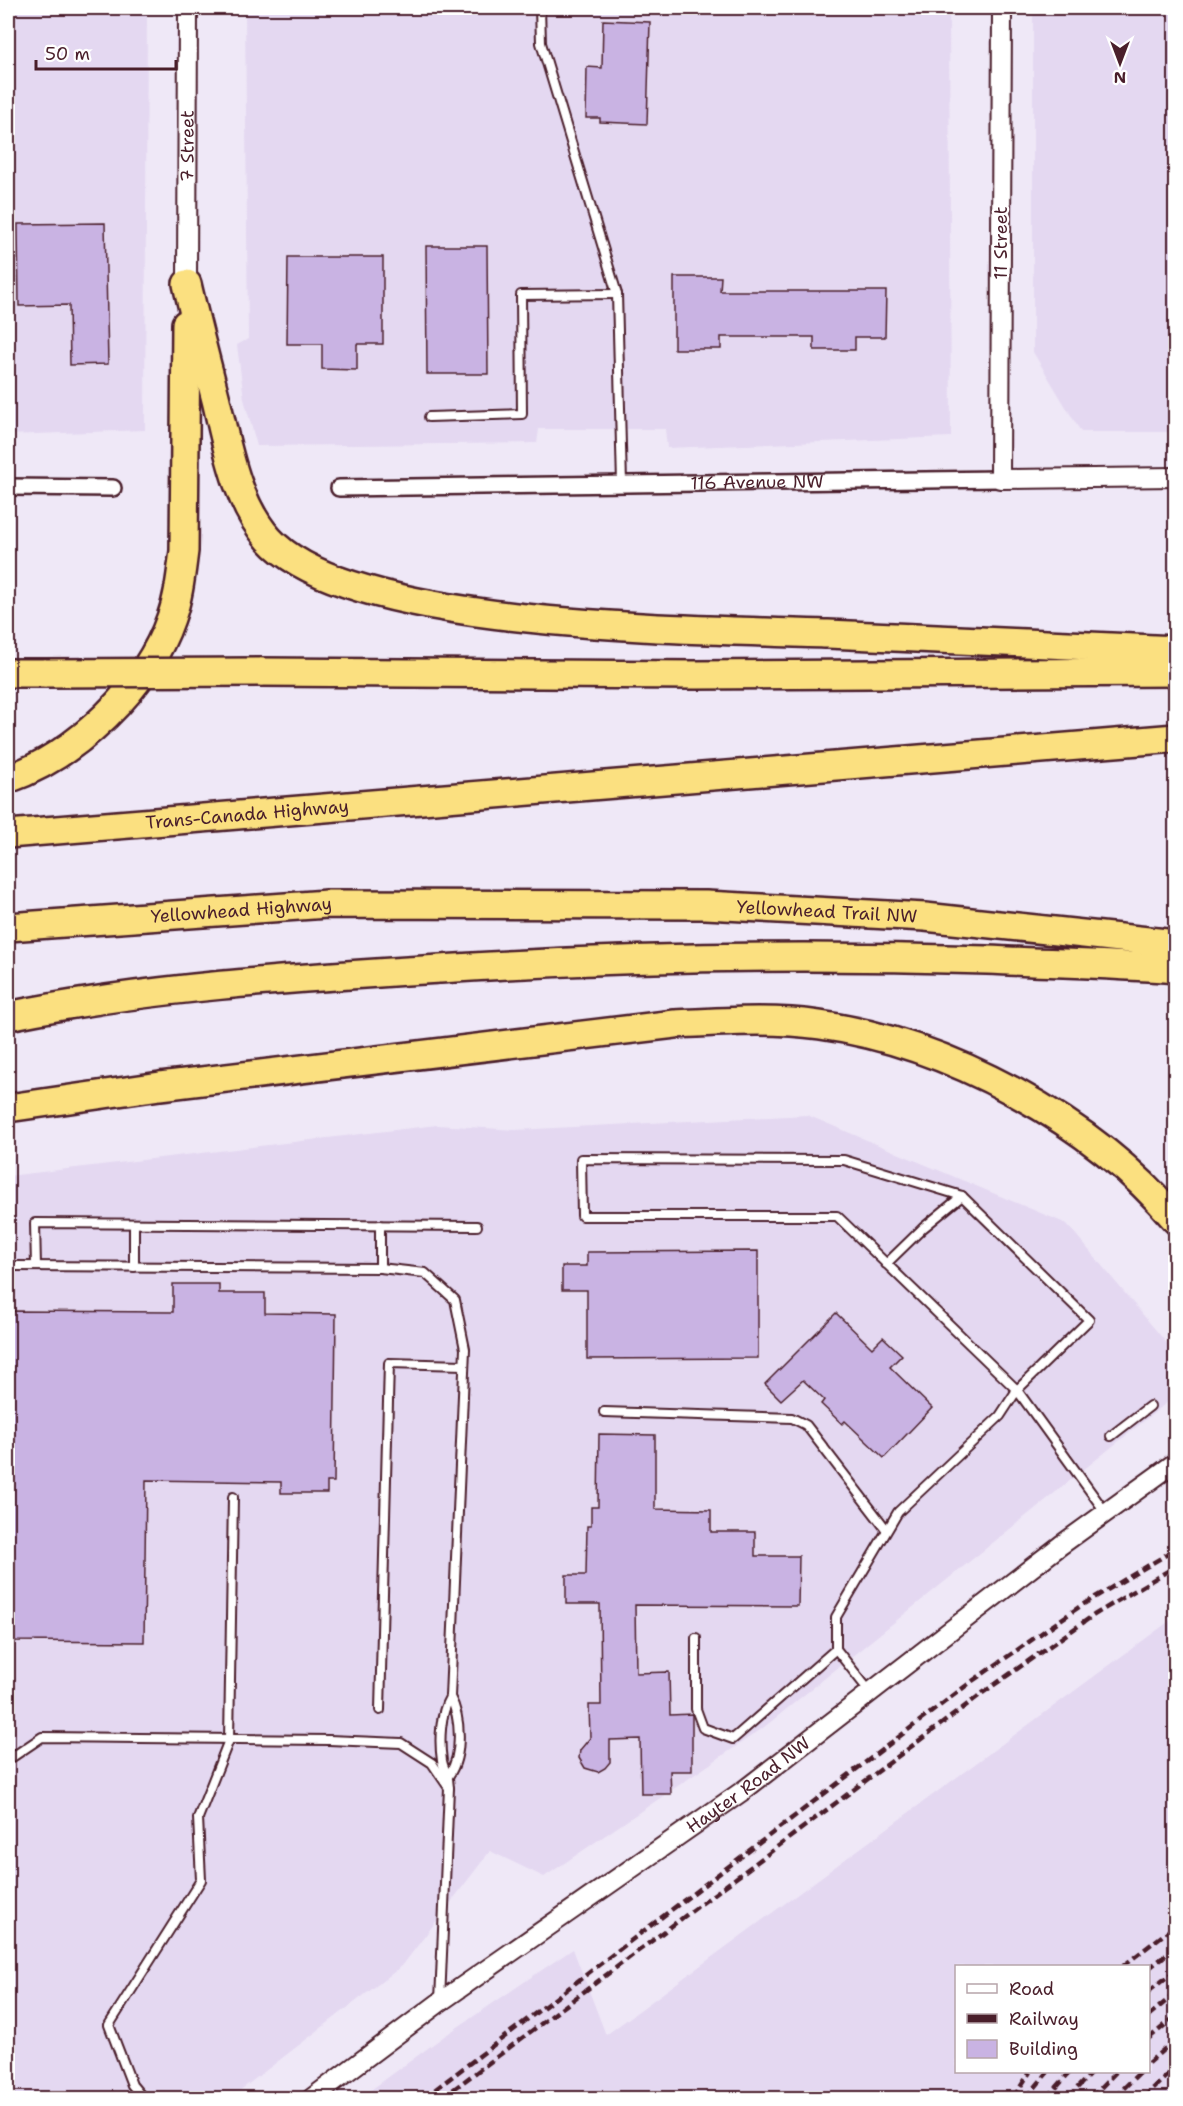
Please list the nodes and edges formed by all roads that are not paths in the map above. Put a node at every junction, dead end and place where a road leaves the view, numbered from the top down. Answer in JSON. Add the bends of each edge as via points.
{"nodes":[{"id":1,"x":188,"y":8,"type":"edge"},
{"id":2,"x":540,"y":8,"type":"edge"},
{"id":3,"x":1002,"y":8,"type":"edge"},
{"id":4,"x":187,"y":284,"type":"junction"},
{"id":5,"x":616,"y":294,"type":"junction"},
{"id":6,"x":429,"y":417,"type":"dead end"},
{"id":7,"x":1176,"y":477,"type":"edge"},
{"id":8,"x":1000,"y":479,"type":"junction"},
{"id":9,"x":622,"y":484,"type":"junction"},
{"id":10,"x":8,"y":487,"type":"edge"},
{"id":11,"x":113,"y":488,"type":"dead end"},
{"id":12,"x":339,"y":488,"type":"dead end"},
{"id":13,"x":1176,"y":650,"type":"edge"},
{"id":14,"x":1176,"y":672,"type":"edge"},
{"id":15,"x":8,"y":673,"type":"edge"},
{"id":16,"x":1176,"y":738,"type":"edge"},
{"id":17,"x":8,"y":779,"type":"edge"},
{"id":18,"x":8,"y":834,"type":"edge"},
{"id":19,"x":477,"y":906,"type":"joint"},
{"id":20,"x":8,"y":927,"type":"edge"},
{"id":21,"x":1176,"y":945,"type":"edge"},
{"id":22,"x":1176,"y":969,"type":"edge"},
{"id":23,"x":8,"y":1016,"type":"edge"},
{"id":24,"x":8,"y":1108,"type":"edge"},
{"id":25,"x":962,"y":1196,"type":"junction"},
{"id":26,"x":1176,"y":1220,"type":"edge"},
{"id":27,"x":134,"y":1224,"type":"junction"},
{"id":28,"x":380,"y":1226,"type":"junction"},
{"id":29,"x":477,"y":1226,"type":"dead end"},
{"id":30,"x":886,"y":1264,"type":"junction"},
{"id":31,"x":14,"y":1266,"type":"dead end"},
{"id":32,"x":36,"y":1266,"type":"junction"},
{"id":33,"x":134,"y":1267,"type":"junction"},
{"id":34,"x":380,"y":1268,"type":"junction"},
{"id":35,"x":464,"y":1365,"type":"junction"},
{"id":36,"x":1017,"y":1390,"type":"junction"},
{"id":37,"x":1150,"y":1406,"type":"dead end"},
{"id":38,"x":604,"y":1412,"type":"dead end"},
{"id":39,"x":1112,"y":1436,"type":"dead end"},
{"id":40,"x":1174,"y":1462,"type":"edge"},
{"id":41,"x":234,"y":1497,"type":"dead end"},
{"id":42,"x":1106,"y":1513,"type":"junction"},
{"id":43,"x":886,"y":1529,"type":"junction"},
{"id":44,"x":696,"y":1638,"type":"dead end"},
{"id":45,"x":836,"y":1648,"type":"junction"},
{"id":46,"x":870,"y":1693,"type":"junction"},
{"id":47,"x":450,"y":1696,"type":"junction"},
{"id":48,"x":380,"y":1710,"type":"dead end"},
{"id":49,"x":229,"y":1740,"type":"junction"},
{"id":50,"x":8,"y":1760,"type":"edge"},
{"id":51,"x":449,"y":1775,"type":"junction"},
{"id":52,"x":449,"y":1788,"type":"junction"},
{"id":53,"x":440,"y":2002,"type":"junction"},
{"id":54,"x":143,"y":2098,"type":"edge"},
{"id":55,"x":312,"y":2098,"type":"edge"}],
"edges":[{"from":1,"to":4,"type":"street","name":"7 Street"},
{"from":2,"to":5,"type":"lane","via":[[541,43]]},
{"from":3,"to":8,"type":"street","name":"11 Street"},
{"from":4,"to":13,"type":"highway","via":[[233,470],[251,511],[268,538],[291,559],[328,577],[408,600],[529,617],[643,626]]},
{"from":4,"to":17,"type":"highway","via":[[184,551],[171,620],[128,692],[100,721],[79,741],[49,760]]},
{"from":5,"to":6,"type":"lane","via":[[520,295],[522,414]]},
{"from":5,"to":9,"type":"lane"},
{"from":7,"to":8,"type":"street","name":"116 Avenue NW"},
{"from":8,"to":9,"type":"street","name":"116 Avenue NW"},
{"from":9,"to":12,"type":"street","name":"116 Avenue NW"},
{"from":10,"to":11,"type":"street"},
{"from":14,"to":15,"type":"highway","bridge":true},
{"from":16,"to":18,"type":"highway","name":"Trans-Canada Highway"},
{"from":19,"to":20,"type":"highway","name":"Yellowhead Highway","via":[[327,904]]},
{"from":19,"to":21,"type":"highway","name":"Yellowhead Trail NW","via":[[706,905],[844,912],[925,917]]},
{"from":22,"to":23,"type":"highway","via":[[906,957],[532,962],[228,985]]},
{"from":24,"to":26,"type":"highway","via":[[675,1024],[750,1021],[820,1025],[898,1041],[956,1062],[1002,1087],[1055,1117],[1129,1171]]},
{"from":25,"to":30,"type":"lane"},
{"from":25,"to":30,"type":"lane","via":[[844,1160],[581,1159],[582,1216],[837,1216]]},
{"from":25,"to":36,"type":"lane","via":[[1089,1320]]},
{"from":27,"to":28,"type":"lane"},
{"from":27,"to":32,"type":"lane","via":[[35,1223]]},
{"from":27,"to":33,"type":"lane"},
{"from":28,"to":29,"type":"lane"},
{"from":28,"to":34,"type":"lane"},
{"from":30,"to":36,"type":"lane"},
{"from":31,"to":32,"type":"lane"},
{"from":32,"to":33,"type":"lane"},
{"from":33,"to":34,"type":"lane"},
{"from":34,"to":35,"type":"lane","via":[[425,1274],[455,1300],[465,1349]]},
{"from":35,"to":47,"type":"lane"},
{"from":35,"to":48,"type":"lane","via":[[389,1363]]},
{"from":36,"to":42,"type":"lane"},
{"from":36,"to":43,"type":"lane","via":[[1000,1416],[898,1512]]},
{"from":37,"to":39,"type":"lane"},
{"from":38,"to":43,"type":"lane","via":[[792,1418],[806,1425]]},
{"from":40,"to":42,"type":"street","name":"Hayter Road NW"},
{"from":41,"to":49,"type":"lane"},
{"from":42,"to":46,"type":"street","name":"Hayter Road NW"},
{"from":43,"to":45,"type":"lane","via":[[836,1617]]},
{"from":44,"to":45,"type":"lane","via":[[696,1709],[703,1728],[734,1739]]},
{"from":45,"to":46,"type":"lane"},
{"from":46,"to":53,"type":"street","name":"Hayter Road NW","via":[[744,1790]]},
{"from":47,"to":51,"type":"lane","via":[[442,1710],[442,1763]]},
{"from":47,"to":51,"type":"lane","via":[[457,1710],[457,1764]]},
{"from":49,"to":50,"type":"lane","via":[[42,1737]]},
{"from":49,"to":52,"type":"lane","via":[[401,1743],[432,1763]]},
{"from":49,"to":54,"type":"lane","via":[[198,1818],[201,1880],[109,2025],[132,2085]]},
{"from":51,"to":52,"type":"lane"},
{"from":52,"to":53,"type":"lane"},
{"from":53,"to":55,"type":"street","name":"Hayter Road NW"}]}
